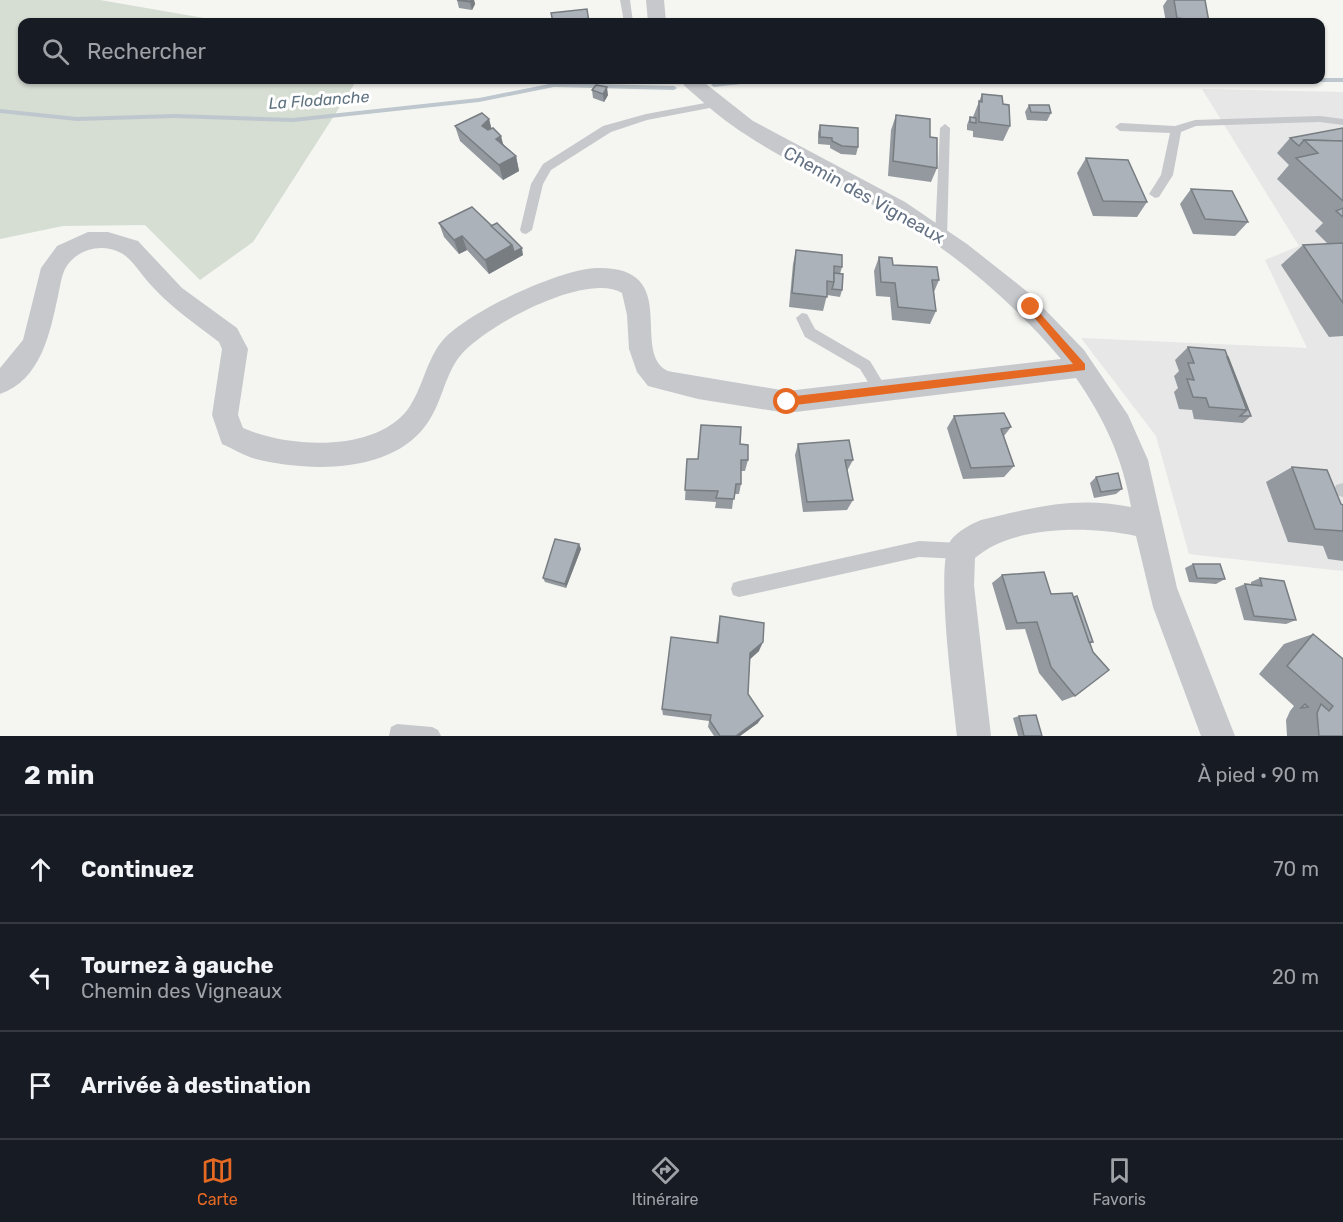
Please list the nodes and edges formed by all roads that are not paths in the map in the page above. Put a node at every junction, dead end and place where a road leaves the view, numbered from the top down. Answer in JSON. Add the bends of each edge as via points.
{"nodes":[{"id":1,"x":626,"y":0,"type":"edge"},
{"id":2,"x":655,"y":0,"type":"edge"},
{"id":3,"x":628,"y":18,"type":"edge"},
{"id":4,"x":657,"y":18,"type":"edge"},
{"id":5,"x":694,"y":84,"type":"edge"},
{"id":6,"x":716,"y":104,"type":"junction"},
{"id":7,"x":1343,"y":122,"type":"edge"},
{"id":8,"x":1120,"y":127,"type":"dead end"},
{"id":9,"x":945,"y":128,"type":"dead end"},
{"id":10,"x":1176,"y":130,"type":"junction"},
{"id":11,"x":1155,"y":194,"type":"dead end"},
{"id":12,"x":526,"y":230,"type":"dead end"},
{"id":13,"x":941,"y":237,"type":"junction"},
{"id":14,"x":802,"y":318,"type":"dead end"},
{"id":15,"x":1081,"y":367,"type":"junction"},
{"id":16,"x":0,"y":383,"type":"edge"},
{"id":17,"x":881,"y":391,"type":"junction"},
{"id":18,"x":1150,"y":525,"type":"junction"},
{"id":19,"x":961,"y":551,"type":"junction"},
{"id":20,"x":739,"y":589,"type":"dead end"},
{"id":21,"x":397,"y":733,"type":"dead end"},
{"id":22,"x":432,"y":736,"type":"edge"},
{"id":23,"x":974,"y":736,"type":"edge"},
{"id":24,"x":1218,"y":736,"type":"edge"}],
"edges":[{"from":1,"to":3,"type":"lane"},
{"from":2,"to":4,"type":"street"},
{"from":5,"to":6,"type":"street","name":"Chemin des Vigneaux"},
{"from":6,"to":12,"type":"lane","via":[[606,129],[547,167],[537,184]]},
{"from":6,"to":13,"type":"street","name":"Chemin des Vigneaux","via":[[781,149]]},
{"from":7,"to":10,"type":"lane","via":[[1320,119],[1195,123]]},
{"from":8,"to":10,"type":"lane"},
{"from":9,"to":13,"type":"lane"},
{"from":10,"to":11,"type":"lane","via":[[1167,175]]},
{"from":13,"to":15,"type":"street","name":"Chemin des Vigneaux","via":[[1031,307]]},
{"from":14,"to":17,"type":"lane","via":[[810,333],[865,365]]},
{"from":15,"to":17,"type":"street"},
{"from":15,"to":18,"type":"street","name":"Chemin des Vigneaux","via":[[1108,403],[1134,460]]},
{"from":16,"to":17,"type":"street","via":[[16,370],[35,344],[53,268],[65,252],[88,240],[108,240],[130,247],[174,295],[228,335],[235,349],[225,415],[232,436],[256,447],[347,454],[378,447],[418,417],[439,367],[452,346],[469,330],[559,285],[593,277],[614,276],[630,284],[639,300],[643,361],[658,379],[787,402]]},
{"from":18,"to":19,"type":"street","via":[[1102,515],[1054,516],[981,534]]},
{"from":18,"to":24,"type":"street","name":"Chemin des Vigneaux","via":[[1161,586]]},
{"from":19,"to":20,"type":"lane","via":[[919,549]]},
{"from":19,"to":23,"type":"street","via":[[959,585]]},
{"from":21,"to":22,"type":"lane"}]}
